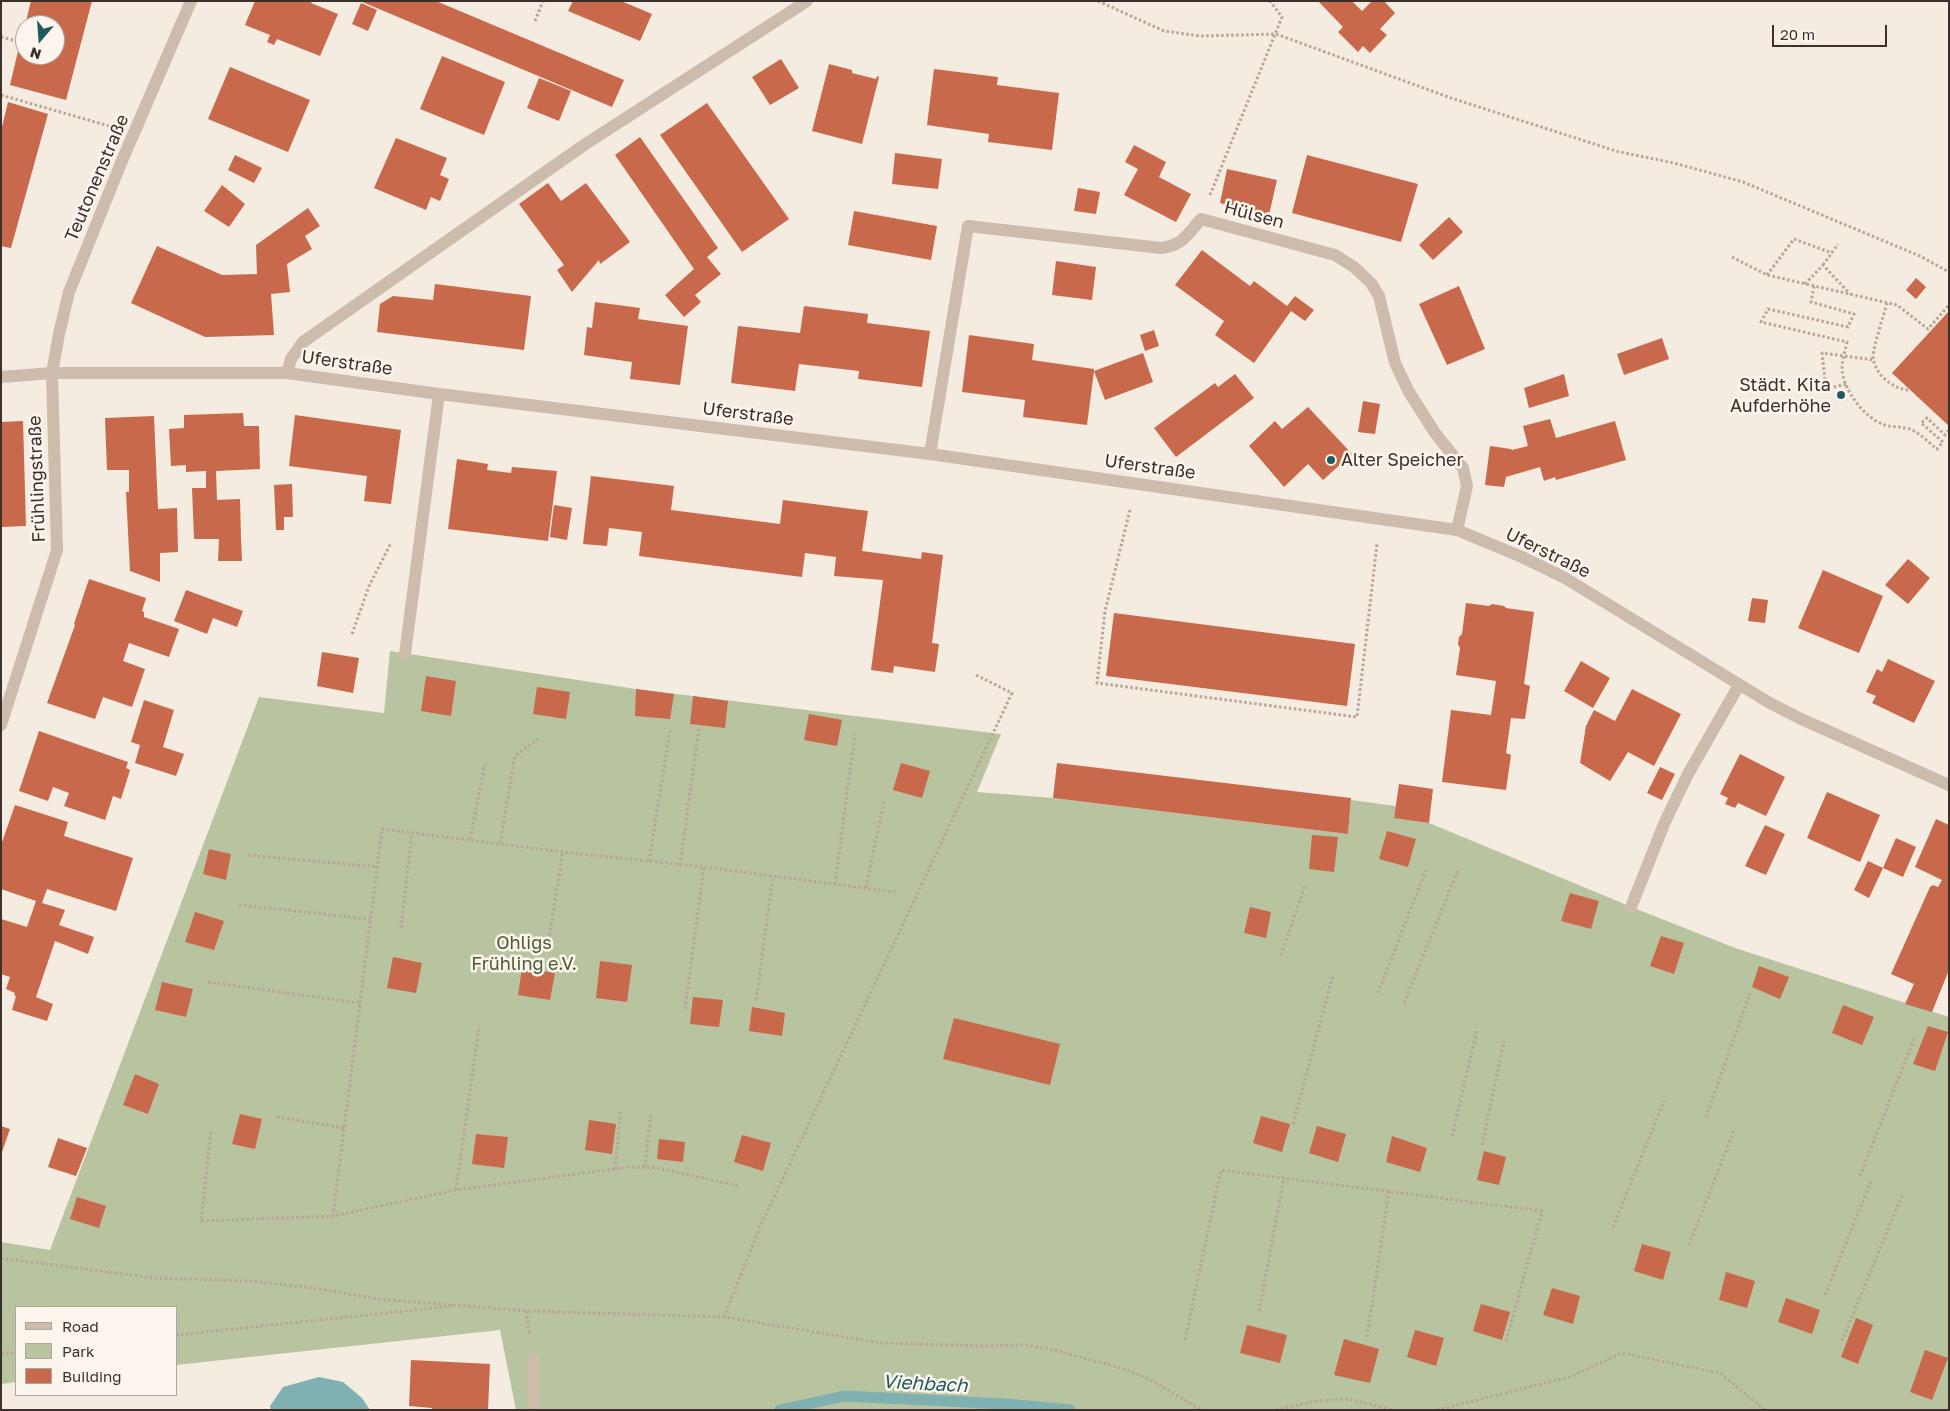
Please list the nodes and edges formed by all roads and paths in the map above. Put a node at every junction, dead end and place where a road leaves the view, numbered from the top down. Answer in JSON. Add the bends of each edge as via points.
{"nodes":[{"id":1,"x":191,"y":1,"type":"edge"},
{"id":2,"x":543,"y":1,"type":"edge"},
{"id":3,"x":807,"y":1,"type":"edge"},
{"id":4,"x":1098,"y":1,"type":"edge"},
{"id":5,"x":1270,"y":1,"type":"edge"},
{"id":6,"x":535,"y":21,"type":"dead end"},
{"id":7,"x":1276,"y":34,"type":"junction"},
{"id":8,"x":1,"y":37,"type":"edge"},
{"id":9,"x":15,"y":41,"type":"edge"},
{"id":10,"x":1,"y":95,"type":"edge"},
{"id":11,"x":134,"y":133,"type":"junction"},
{"id":12,"x":1201,"y":219,"type":"junction"},
{"id":13,"x":1838,"y":244,"type":"dead end"},
{"id":14,"x":1832,"y":253,"type":"junction"},
{"id":15,"x":1732,"y":257,"type":"dead end"},
{"id":16,"x":1823,"y":265,"type":"junction"},
{"id":17,"x":1949,"y":272,"type":"edge"},
{"id":18,"x":1767,"y":275,"type":"junction"},
{"id":19,"x":1805,"y":284,"type":"junction"},
{"id":20,"x":1814,"y":286,"type":"junction"},
{"id":21,"x":1851,"y":294,"type":"junction"},
{"id":22,"x":1887,"y":303,"type":"junction"},
{"id":23,"x":1949,"y":305,"type":"edge"},
{"id":24,"x":1844,"y":356,"type":"junction"},
{"id":25,"x":1874,"y":360,"type":"junction"},
{"id":26,"x":52,"y":373,"type":"junction"},
{"id":27,"x":287,"y":373,"type":"junction"},
{"id":28,"x":1,"y":378,"type":"edge"},
{"id":29,"x":1846,"y":384,"type":"junction"},
{"id":30,"x":1908,"y":390,"type":"dead end"},
{"id":31,"x":439,"y":394,"type":"junction"},
{"id":32,"x":1949,"y":430,"type":"edge"},
{"id":33,"x":930,"y":454,"type":"junction"},
{"id":34,"x":1136,"y":484,"type":"junction"},
{"id":35,"x":1379,"y":518,"type":"junction"},
{"id":36,"x":1457,"y":530,"type":"junction"},
{"id":37,"x":394,"y":537,"type":"dead end"},
{"id":38,"x":352,"y":634,"type":"dead end"},
{"id":39,"x":405,"y":654,"type":"dead end"},
{"id":40,"x":976,"y":675,"type":"dead end"},
{"id":41,"x":1739,"y":685,"type":"junction"},
{"id":42,"x":1,"y":725,"type":"edge"},
{"id":43,"x":699,"y":728,"type":"dead end"},
{"id":44,"x":670,"y":732,"type":"dead end"},
{"id":45,"x":855,"y":734,"type":"dead end"},
{"id":46,"x":538,"y":739,"type":"dead end"},
{"id":47,"x":486,"y":764,"type":"dead end"},
{"id":48,"x":1949,"y":785,"type":"edge"},
{"id":49,"x":884,"y":802,"type":"dead end"},
{"id":50,"x":412,"y":832,"type":"junction"},
{"id":51,"x":470,"y":839,"type":"junction"},
{"id":52,"x":500,"y":843,"type":"junction"},
{"id":53,"x":562,"y":852,"type":"junction"},
{"id":54,"x":248,"y":855,"type":"dead end"},
{"id":55,"x":649,"y":861,"type":"junction"},
{"id":56,"x":680,"y":865,"type":"junction"},
{"id":57,"x":377,"y":866,"type":"junction"},
{"id":58,"x":704,"y":867,"type":"junction"},
{"id":59,"x":1426,"y":870,"type":"dead end"},
{"id":60,"x":1458,"y":870,"type":"dead end"},
{"id":61,"x":773,"y":876,"type":"junction"},
{"id":62,"x":834,"y":884,"type":"junction"},
{"id":63,"x":1305,"y":886,"type":"dead end"},
{"id":64,"x":866,"y":888,"type":"junction"},
{"id":65,"x":895,"y":892,"type":"dead end"},
{"id":66,"x":239,"y":905,"type":"dead end"},
{"id":67,"x":1631,"y":907,"type":"dead end"},
{"id":68,"x":369,"y":919,"type":"junction"},
{"id":69,"x":401,"y":928,"type":"dead end"},
{"id":70,"x":547,"y":950,"type":"dead end"},
{"id":71,"x":1280,"y":955,"type":"dead end"},
{"id":72,"x":1333,"y":975,"type":"dead end"},
{"id":73,"x":208,"y":982,"type":"dead end"},
{"id":74,"x":1378,"y":993,"type":"dead end"},
{"id":75,"x":1750,"y":993,"type":"dead end"},
{"id":76,"x":756,"y":1000,"type":"dead end"},
{"id":77,"x":359,"y":1002,"type":"junction"},
{"id":78,"x":1404,"y":1003,"type":"dead end"},
{"id":79,"x":685,"y":1009,"type":"dead end"},
{"id":80,"x":479,"y":1027,"type":"dead end"},
{"id":81,"x":1477,"y":1030,"type":"dead end"},
{"id":82,"x":1915,"y":1036,"type":"dead end"},
{"id":83,"x":1504,"y":1041,"type":"dead end"},
{"id":84,"x":1664,"y":1101,"type":"dead end"},
{"id":85,"x":621,"y":1109,"type":"dead end"},
{"id":86,"x":651,"y":1113,"type":"dead end"},
{"id":87,"x":277,"y":1117,"type":"dead end"},
{"id":88,"x":1706,"y":1117,"type":"dead end"},
{"id":89,"x":1294,"y":1124,"type":"dead end"},
{"id":90,"x":344,"y":1128,"type":"junction"},
{"id":91,"x":1735,"y":1128,"type":"dead end"},
{"id":92,"x":211,"y":1132,"type":"dead end"},
{"id":93,"x":1452,"y":1136,"type":"dead end"},
{"id":94,"x":1482,"y":1145,"type":"dead end"},
{"id":95,"x":645,"y":1167,"type":"junction"},
{"id":96,"x":614,"y":1169,"type":"junction"},
{"id":97,"x":1860,"y":1176,"type":"dead end"},
{"id":98,"x":1284,"y":1178,"type":"junction"},
{"id":99,"x":1871,"y":1181,"type":"dead end"},
{"id":100,"x":739,"y":1186,"type":"dead end"},
{"id":101,"x":456,"y":1190,"type":"junction"},
{"id":102,"x":1389,"y":1192,"type":"junction"},
{"id":103,"x":1904,"y":1193,"type":"dead end"},
{"id":104,"x":333,"y":1216,"type":"junction"},
{"id":105,"x":1613,"y":1227,"type":"dead end"},
{"id":106,"x":1689,"y":1245,"type":"dead end"},
{"id":107,"x":1,"y":1258,"type":"edge"},
{"id":108,"x":1825,"y":1296,"type":"dead end"},
{"id":109,"x":463,"y":1305,"type":"junction"},
{"id":110,"x":1259,"y":1311,"type":"dead end"},
{"id":111,"x":724,"y":1317,"type":"junction"},
{"id":112,"x":178,"y":1335,"type":"edge"},
{"id":113,"x":1367,"y":1337,"type":"dead end"},
{"id":114,"x":1185,"y":1340,"type":"dead end"},
{"id":115,"x":1842,"y":1341,"type":"dead end"},
{"id":116,"x":1506,"y":1342,"type":"dead end"},
{"id":117,"x":15,"y":1352,"type":"edge"},
{"id":118,"x":1,"y":1354,"type":"edge"},
{"id":119,"x":533,"y":1359,"type":"dead end"},
{"id":120,"x":534,"y":1410,"type":"edge"},
{"id":121,"x":1201,"y":1410,"type":"edge"},
{"id":122,"x":1276,"y":1410,"type":"edge"},
{"id":123,"x":1393,"y":1410,"type":"edge"},
{"id":124,"x":1437,"y":1410,"type":"edge"},
{"id":125,"x":1765,"y":1410,"type":"edge"}],
"edges":[{"from":1,"to":11,"type":"street","name":"Teutonenstraße"},
{"from":2,"to":6,"type":"path"},
{"from":3,"to":27,"type":"street","name":"Uferstraße","via":[[584,145],[303,342],[291,359]]},
{"from":4,"to":7,"type":"path","via":[[1164,31],[1200,36]]},
{"from":5,"to":7,"type":"path","via":[[1282,18]]},
{"from":7,"to":12,"type":"path"},
{"from":7,"to":17,"type":"path","via":[[1451,98],[1616,151],[1743,182],[1920,256]]},
{"from":8,"to":9,"type":"path"},
{"from":10,"to":11,"type":"path"},
{"from":11,"to":26,"type":"street","name":"Teutonenstraße","via":[[69,292]]},
{"from":12,"to":33,"type":"street","name":"Hülsen","via":[[1183,240],[1174,246],[1161,248],[968,226]]},
{"from":12,"to":36,"type":"street","name":"Hülsen","via":[[1335,255],[1371,283],[1379,296],[1395,362],[1409,392],[1463,468],[1467,486]]},
{"from":13,"to":14,"type":"path"},
{"from":14,"to":16,"type":"path"},
{"from":14,"to":18,"type":"path","via":[[1794,239]]},
{"from":15,"to":18,"type":"path"},
{"from":16,"to":19,"type":"path"},
{"from":16,"to":21,"type":"path"},
{"from":18,"to":19,"type":"path"},
{"from":19,"to":20,"type":"path"},
{"from":20,"to":21,"type":"path"},
{"from":20,"to":24,"type":"path","via":[[1811,302],[1854,314],[1848,327],[1768,309],[1761,322],[1847,342]]},
{"from":21,"to":22,"type":"path"},
{"from":22,"to":23,"type":"path","via":[[1897,306],[1928,329]]},
{"from":22,"to":25,"type":"path"},
{"from":24,"to":25,"type":"path"},
{"from":24,"to":29,"type":"path","via":[[1842,370]]},
{"from":24,"to":29,"type":"path","via":[[1822,353],[1826,390]]},
{"from":25,"to":30,"type":"path","via":[[1884,379],[1892,386]]},
{"from":26,"to":27,"type":"street","name":"Uferstraße"},
{"from":26,"to":28,"type":"street","name":"Uferstraße"},
{"from":26,"to":42,"type":"street","name":"Frühlingstraße","via":[[56,550]]},
{"from":27,"to":31,"type":"street","name":"Uferstraße"},
{"from":29,"to":32,"type":"path","via":[[1870,417],[1881,424],[1911,429],[1938,448],[1943,442],[1921,423],[1926,418],[1945,435]]},
{"from":31,"to":33,"type":"street","name":"Uferstraße"},
{"from":31,"to":39,"type":"street"},
{"from":33,"to":34,"type":"street","name":"Uferstraße"},
{"from":34,"to":35,"type":"street","name":"Uferstraße"},
{"from":34,"to":35,"type":"path","via":[[1105,610],[1096,683],[1358,717]]},
{"from":35,"to":36,"type":"street","name":"Uferstraße"},
{"from":36,"to":41,"type":"street","name":"Uferstraße","via":[[1565,578]]},
{"from":37,"to":38,"type":"path","via":[[369,586]]},
{"from":40,"to":111,"type":"path","via":[[1012,693],[760,1228]]},
{"from":41,"to":48,"type":"street","name":"Uferstraße","via":[[1799,718]]},
{"from":41,"to":67,"type":"street","via":[[1688,774]]},
{"from":43,"to":56,"type":"path"},
{"from":44,"to":55,"type":"path"},
{"from":45,"to":62,"type":"path"},
{"from":46,"to":52,"type":"path","via":[[515,756]]},
{"from":47,"to":51,"type":"path"},
{"from":49,"to":64,"type":"path"},
{"from":50,"to":51,"type":"path"},
{"from":50,"to":57,"type":"path","via":[[382,829]]},
{"from":50,"to":69,"type":"path"},
{"from":51,"to":52,"type":"path"},
{"from":52,"to":53,"type":"path"},
{"from":53,"to":55,"type":"path"},
{"from":53,"to":70,"type":"path"},
{"from":54,"to":57,"type":"path"},
{"from":55,"to":56,"type":"path"},
{"from":56,"to":58,"type":"path"},
{"from":57,"to":68,"type":"path"},
{"from":58,"to":61,"type":"path"},
{"from":58,"to":79,"type":"path"},
{"from":59,"to":74,"type":"path"},
{"from":60,"to":78,"type":"path"},
{"from":61,"to":62,"type":"path"},
{"from":61,"to":76,"type":"path"},
{"from":62,"to":64,"type":"path"},
{"from":63,"to":71,"type":"path"},
{"from":64,"to":65,"type":"path"},
{"from":66,"to":68,"type":"path"},
{"from":68,"to":77,"type":"path"},
{"from":72,"to":89,"type":"path"},
{"from":73,"to":77,"type":"path"},
{"from":75,"to":88,"type":"path"},
{"from":77,"to":90,"type":"path"},
{"from":80,"to":101,"type":"path"},
{"from":81,"to":93,"type":"path"},
{"from":82,"to":97,"type":"path"},
{"from":83,"to":94,"type":"path"},
{"from":84,"to":105,"type":"path"},
{"from":85,"to":96,"type":"path"},
{"from":86,"to":95,"type":"path"},
{"from":87,"to":90,"type":"path"},
{"from":90,"to":104,"type":"path"},
{"from":91,"to":106,"type":"path"},
{"from":92,"to":104,"type":"path","via":[[201,1221]]},
{"from":95,"to":96,"type":"path"},
{"from":95,"to":100,"type":"path"},
{"from":96,"to":101,"type":"path"},
{"from":98,"to":102,"type":"path"},
{"from":98,"to":110,"type":"path"},
{"from":98,"to":114,"type":"path","via":[[1221,1170]]},
{"from":99,"to":108,"type":"path"},
{"from":101,"to":104,"type":"path"},
{"from":102,"to":113,"type":"path"},
{"from":102,"to":116,"type":"path","via":[[1542,1211]]},
{"from":103,"to":115,"type":"path"},
{"from":107,"to":109,"type":"path","via":[[153,1278],[251,1281],[378,1299]]},
{"from":109,"to":111,"type":"path","via":[[526,1311]]},
{"from":109,"to":112,"type":"path"},
{"from":111,"to":121,"type":"path","via":[[881,1343],[1026,1345],[1058,1351],[1128,1370]]},
{"from":117,"to":118,"type":"path"},
{"from":119,"to":120,"type":"street"},
{"from":122,"to":123,"type":"path","via":[[1316,1401],[1348,1399]]},
{"from":124,"to":125,"type":"path","via":[[1570,1377],[1622,1353],[1720,1373]]}]}
